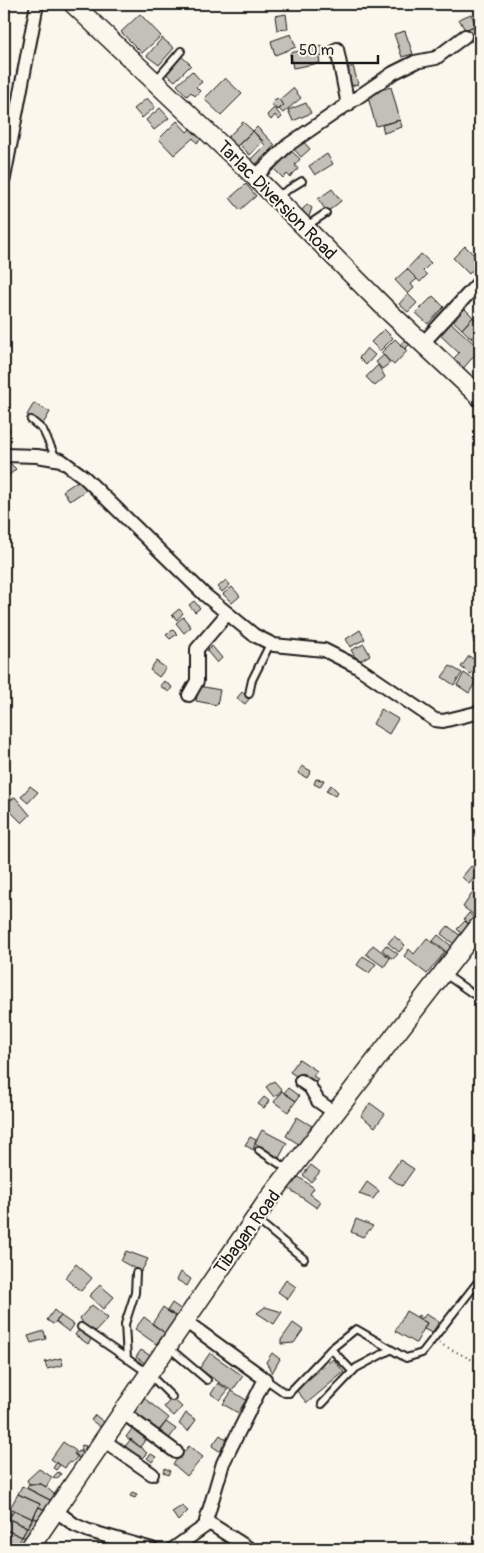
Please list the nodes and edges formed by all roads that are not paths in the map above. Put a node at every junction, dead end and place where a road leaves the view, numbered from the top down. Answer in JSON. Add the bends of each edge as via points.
{"nodes":[{"id":1,"x":37,"y":4,"type":"edge"},
{"id":2,"x":73,"y":4,"type":"edge"},
{"id":3,"x":465,"y":36,"type":"dead end"},
{"id":4,"x":337,"y":49,"type":"dead end"},
{"id":5,"x":181,"y":51,"type":"dead end"},
{"id":6,"x":155,"y":81,"type":"junction"},
{"id":7,"x":348,"y":105,"type":"junction"},
{"id":8,"x":255,"y":177,"type":"junction"},
{"id":9,"x":4,"y":178,"type":"edge"},
{"id":10,"x":302,"y":181,"type":"dead end"},
{"id":11,"x":275,"y":198,"type":"junction"},
{"id":12,"x":326,"y":213,"type":"dead end"},
{"id":13,"x":304,"y":228,"type":"junction"},
{"id":14,"x":480,"y":282,"type":"edge"},
{"id":15,"x":423,"y":344,"type":"junction"},
{"id":16,"x":480,"y":397,"type":"edge"},
{"id":17,"x":31,"y":420,"type":"dead end"},
{"id":18,"x":4,"y":455,"type":"edge"},
{"id":19,"x":56,"y":458,"type":"junction"},
{"id":20,"x":227,"y":614,"type":"junction"},
{"id":21,"x":270,"y":644,"type":"junction"},
{"id":22,"x":189,"y":694,"type":"dead end"},
{"id":23,"x":249,"y":694,"type":"dead end"},
{"id":24,"x":480,"y":712,"type":"edge"},
{"id":25,"x":480,"y":925,"type":"edge"},
{"id":26,"x":444,"y":974,"type":"junction"},
{"id":27,"x":473,"y":994,"type":"dead end"},
{"id":28,"x":301,"y":1081,"type":"dead end"},
{"id":29,"x":335,"y":1113,"type":"junction"},
{"id":30,"x":259,"y":1150,"type":"dead end"},
{"id":31,"x":291,"y":1172,"type":"junction"},
{"id":32,"x":255,"y":1218,"type":"junction"},
{"id":33,"x":304,"y":1259,"type":"dead end"},
{"id":34,"x":136,"y":1273,"type":"dead end"},
{"id":35,"x":480,"y":1279,"type":"edge"},
{"id":36,"x":185,"y":1321,"type":"junction"},
{"id":37,"x":81,"y":1326,"type":"dead end"},
{"id":38,"x":167,"y":1347,"type":"junction"},
{"id":39,"x":331,"y":1349,"type":"junction"},
{"id":40,"x":390,"y":1350,"type":"junction"},
{"id":41,"x":127,"y":1358,"type":"junction"},
{"id":42,"x":352,"y":1372,"type":"junction"},
{"id":43,"x":148,"y":1373,"type":"junction"},
{"id":44,"x":265,"y":1379,"type":"junction"},
{"id":45,"x":208,"y":1380,"type":"dead end"},
{"id":46,"x":172,"y":1398,"type":"dead end"},
{"id":47,"x":322,"y":1404,"type":"dead end"},
{"id":48,"x":122,"y":1412,"type":"junction"},
{"id":49,"x":103,"y":1440,"type":"junction"},
{"id":50,"x":176,"y":1452,"type":"dead end"},
{"id":51,"x":152,"y":1474,"type":"dead end"},
{"id":52,"x":55,"y":1510,"type":"junction"},
{"id":53,"x":208,"y":1524,"type":"junction"},
{"id":54,"x":29,"y":1549,"type":"edge"},
{"id":55,"x":152,"y":1549,"type":"edge"},
{"id":56,"x":172,"y":1549,"type":"edge"},
{"id":57,"x":250,"y":1549,"type":"edge"}],
"edges":[{"from":1,"to":9,"type":"street"},
{"from":2,"to":6,"type":"main road","name":"Tarlac Diversion Road"},
{"from":3,"to":7,"type":"street","via":[[436,58],[415,62],[393,73]]},
{"from":4,"to":7,"type":"street"},
{"from":5,"to":6,"type":"lane"},
{"from":6,"to":8,"type":"main road","name":"Tarlac Diversion Road"},
{"from":7,"to":8,"type":"street","via":[[288,145]]},
{"from":8,"to":11,"type":"main road","name":"Tarlac Diversion Road"},
{"from":10,"to":11,"type":"lane"},
{"from":11,"to":13,"type":"main road","name":"Tarlac Diversion Road"},
{"from":12,"to":13,"type":"lane"},
{"from":13,"to":15,"type":"main road","name":"Tarlac Diversion Road"},
{"from":14,"to":15,"type":"street"},
{"from":15,"to":16,"type":"main road","name":"Tarlac Diversion Road"},
{"from":17,"to":19,"type":"lane","via":[[43,430]]},
{"from":18,"to":19,"type":"street"},
{"from":19,"to":20,"type":"street","via":[[84,477]]},
{"from":20,"to":21,"type":"street"},
{"from":20,"to":22,"type":"street","via":[[197,649],[197,681]]},
{"from":21,"to":23,"type":"lane","via":[[252,680]]},
{"from":21,"to":24,"type":"street","via":[[324,650],[356,666],[435,720]]},
{"from":25,"to":26,"type":"main road","name":"Tibagan Road"},
{"from":26,"to":27,"type":"lane"},
{"from":26,"to":29,"type":"main road","name":"Tibagan Road"},
{"from":28,"to":29,"type":"street","via":[[310,1087],[318,1101]]},
{"from":29,"to":31,"type":"main road","name":"Tibagan Road"},
{"from":30,"to":31,"type":"lane"},
{"from":31,"to":32,"type":"main road","name":"Tibagan Road"},
{"from":32,"to":33,"type":"lane"},
{"from":32,"to":36,"type":"main road","name":"Tibagan Road"},
{"from":34,"to":41,"type":"lane","via":[[135,1293],[125,1324]]},
{"from":35,"to":40,"type":"lane","via":[[417,1357],[406,1358]]},
{"from":36,"to":38,"type":"main road","name":"Tibagan Road"},
{"from":36,"to":44,"type":"street"},
{"from":37,"to":41,"type":"lane"},
{"from":38,"to":43,"type":"main road","name":"Tibagan Road"},
{"from":38,"to":45,"type":"lane"},
{"from":39,"to":40,"type":"lane","via":[[356,1329]]},
{"from":39,"to":42,"type":"lane"},
{"from":39,"to":44,"type":"lane","via":[[289,1393]]},
{"from":40,"to":42,"type":"lane"},
{"from":41,"to":43,"type":"lane"},
{"from":42,"to":47,"type":"lane"},
{"from":43,"to":46,"type":"lane"},
{"from":43,"to":48,"type":"main road","name":"Tibagan Road"},
{"from":44,"to":53,"type":"street","via":[[224,1463],[206,1520]]},
{"from":48,"to":49,"type":"main road","name":"Tibagan Road"},
{"from":48,"to":50,"type":"street"},
{"from":49,"to":51,"type":"street"},
{"from":49,"to":52,"type":"main road","name":"Tibagan Road"},
{"from":52,"to":54,"type":"main road","name":"Tibagan Road"},
{"from":52,"to":55,"type":"street","via":[[89,1531]]},
{"from":53,"to":56,"type":"street"},
{"from":53,"to":57,"type":"street"}]}
